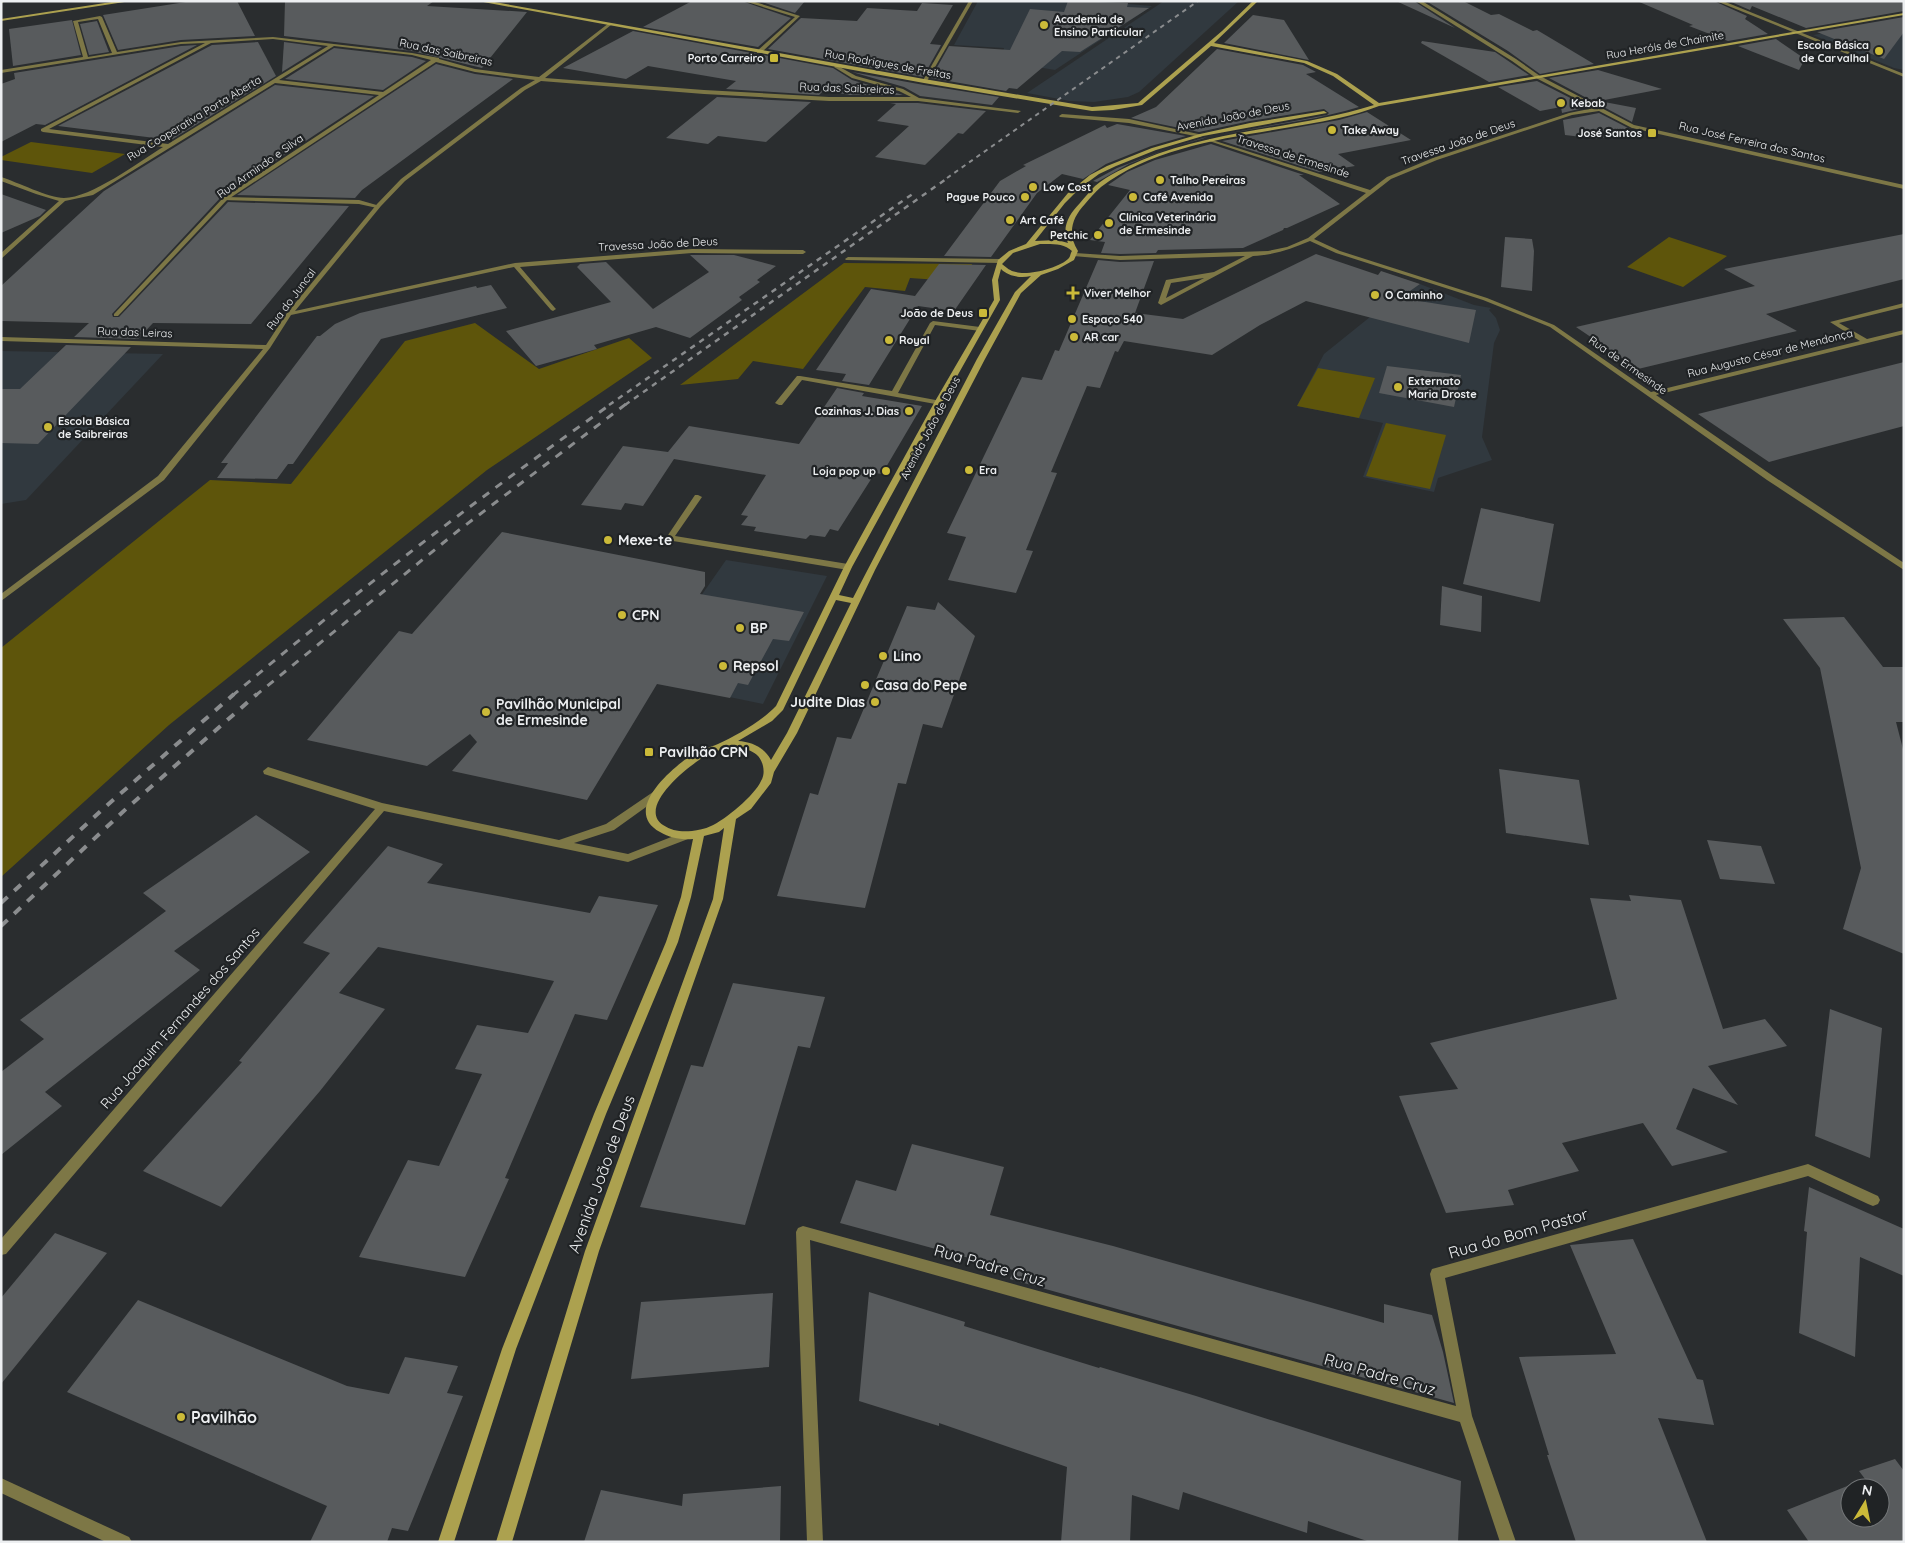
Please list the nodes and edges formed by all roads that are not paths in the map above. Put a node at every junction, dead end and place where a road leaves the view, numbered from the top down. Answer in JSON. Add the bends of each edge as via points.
{"nodes":[{"id":1,"x":130,"y":1,"type":"edge"},
{"id":2,"x":480,"y":1,"type":"edge"},
{"id":3,"x":746,"y":1,"type":"edge"},
{"id":4,"x":971,"y":1,"type":"edge"},
{"id":5,"x":1256,"y":1,"type":"edge"},
{"id":6,"x":1418,"y":1,"type":"edge"},
{"id":7,"x":1718,"y":1,"type":"edge"},
{"id":8,"x":1904,"y":14,"type":"edge"},
{"id":9,"x":1,"y":20,"type":"edge"},
{"id":10,"x":609,"y":24,"type":"junction"},
{"id":11,"x":1795,"y":32,"type":"junction"},
{"id":12,"x":215,"y":40,"type":"junction"},
{"id":13,"x":1210,"y":44,"type":"junction"},
{"id":14,"x":334,"y":45,"type":"junction"},
{"id":15,"x":759,"y":52,"type":"junction"},
{"id":16,"x":114,"y":53,"type":"junction"},
{"id":17,"x":86,"y":58,"type":"junction"},
{"id":18,"x":437,"y":59,"type":"junction"},
{"id":19,"x":836,"y":66,"type":"junction"},
{"id":20,"x":1,"y":72,"type":"edge"},
{"id":21,"x":1904,"y":76,"type":"edge"},
{"id":22,"x":1538,"y":77,"type":"junction"},
{"id":23,"x":540,"y":79,"type":"junction"},
{"id":24,"x":924,"y":81,"type":"junction"},
{"id":25,"x":273,"y":82,"type":"junction"},
{"id":26,"x":385,"y":94,"type":"junction"},
{"id":27,"x":918,"y":99,"type":"junction"},
{"id":28,"x":1378,"y":105,"type":"junction"},
{"id":29,"x":1599,"y":109,"type":"junction"},
{"id":30,"x":1018,"y":110,"type":"dead end"},
{"id":31,"x":1359,"y":110,"type":"junction"},
{"id":32,"x":1062,"y":116,"type":"dead end"},
{"id":33,"x":1200,"y":135,"type":"junction"},
{"id":34,"x":1211,"y":140,"type":"junction"},
{"id":35,"x":167,"y":146,"type":"junction"},
{"id":36,"x":1,"y":179,"type":"edge"},
{"id":37,"x":1904,"y":187,"type":"edge"},
{"id":38,"x":1370,"y":192,"type":"junction"},
{"id":39,"x":226,"y":199,"type":"junction"},
{"id":40,"x":63,"y":200,"type":"junction"},
{"id":41,"x":377,"y":206,"type":"junction"},
{"id":42,"x":1310,"y":239,"type":"junction"},
{"id":43,"x":1028,"y":245,"type":"junction"},
{"id":44,"x":1072,"y":247,"type":"junction"},
{"id":45,"x":803,"y":252,"type":"dead end"},
{"id":46,"x":1254,"y":254,"type":"junction"},
{"id":47,"x":1075,"y":255,"type":"junction"},
{"id":48,"x":1,"y":257,"type":"edge"},
{"id":49,"x":848,"y":259,"type":"dead end"},
{"id":50,"x":1000,"y":263,"type":"junction"},
{"id":51,"x":515,"y":264,"type":"junction"},
{"id":52,"x":1038,"y":274,"type":"junction"},
{"id":53,"x":1216,"y":274,"type":"junction"},
{"id":54,"x":1904,"y":304,"type":"edge"},
{"id":55,"x":552,"y":309,"type":"dead end"},
{"id":56,"x":289,"y":314,"type":"junction"},
{"id":57,"x":116,"y":315,"type":"dead end"},
{"id":58,"x":980,"y":329,"type":"junction"},
{"id":59,"x":1904,"y":332,"type":"edge"},
{"id":60,"x":1,"y":339,"type":"edge"},
{"id":61,"x":1865,"y":341,"type":"junction"},
{"id":62,"x":268,"y":347,"type":"junction"},
{"id":63,"x":894,"y":394,"type":"junction"},
{"id":64,"x":1650,"y":394,"type":"junction"},
{"id":65,"x":779,"y":403,"type":"dead end"},
{"id":66,"x":938,"y":403,"type":"junction"},
{"id":67,"x":698,"y":498,"type":"dead end"},
{"id":68,"x":1904,"y":566,"type":"edge"},
{"id":69,"x":848,"y":567,"type":"junction"},
{"id":70,"x":834,"y":597,"type":"junction"},
{"id":71,"x":1,"y":598,"type":"edge"},
{"id":72,"x":856,"y":601,"type":"junction"},
{"id":73,"x":722,"y":746,"type":"junction"},
{"id":74,"x":268,"y":771,"type":"dead end"},
{"id":75,"x":769,"y":772,"type":"junction"},
{"id":76,"x":656,"y":794,"type":"junction"},
{"id":77,"x":382,"y":807,"type":"junction"},
{"id":78,"x":731,"y":818,"type":"junction"},
{"id":79,"x":699,"y":834,"type":"junction"},
{"id":80,"x":684,"y":836,"type":"junction"},
{"id":81,"x":559,"y":844,"type":"junction"},
{"id":82,"x":1873,"y":1200,"type":"dead end"},
{"id":83,"x":1,"y":1249,"type":"edge"},
{"id":84,"x":1465,"y":1416,"type":"junction"},
{"id":85,"x":1,"y":1486,"type":"edge"},
{"id":86,"x":124,"y":1542,"type":"edge"},
{"id":87,"x":446,"y":1542,"type":"edge"},
{"id":88,"x":504,"y":1542,"type":"edge"},
{"id":89,"x":815,"y":1542,"type":"edge"},
{"id":90,"x":1508,"y":1542,"type":"edge"}],
"edges":[{"from":1,"to":9,"type":"main road"},
{"from":2,"to":10,"type":"main road","name":"Rua Rodrigues de Freitas"},
{"from":3,"to":15,"type":"street","via":[[798,16]]},
{"from":4,"to":24,"type":"street"},
{"from":5,"to":13,"type":"main road","name":"Rua Rodrigues de Freitas"},
{"from":6,"to":22,"type":"street"},
{"from":7,"to":11,"type":"street"},
{"from":8,"to":11,"type":"main road","name":"Rua Heróis de Chaimite"},
{"from":10,"to":15,"type":"main road","name":"Rua Rodrigues de Freitas"},
{"from":10,"to":23,"type":"street","name":"Rua do Juncal"},
{"from":11,"to":21,"type":"street"},
{"from":11,"to":22,"type":"main road","name":"Rua Heróis de Chaimite"},
{"from":12,"to":14,"type":"street","name":"Rua das Saibreiras","via":[[273,38]]},
{"from":12,"to":16,"type":"street","name":"Rua das Saibreiras"},
{"from":12,"to":35,"type":"street","via":[[43,130]]},
{"from":13,"to":24,"type":"main road","name":"Rua Rodrigues de Freitas","via":[[1140,104],[1113,108],[1070,106]]},
{"from":13,"to":28,"type":"main road","via":[[1305,62],[1334,76]]},
{"from":14,"to":18,"type":"street","name":"Rua das Saibreiras"},
{"from":14,"to":25,"type":"street","name":"Rua Cooperativa Porta Aberta"},
{"from":15,"to":19,"type":"main road","name":"Rua Rodrigues de Freitas"},
{"from":16,"to":17,"type":"street","name":"Rua das Saibreiras"},
{"from":16,"to":17,"type":"street","via":[[100,17],[75,21]]},
{"from":17,"to":20,"type":"street","name":"Rua das Saibreiras"},
{"from":18,"to":23,"type":"street","name":"Rua das Saibreiras","via":[[475,70]]},
{"from":18,"to":26,"type":"street","name":"Rua Armindo e Silva"},
{"from":19,"to":24,"type":"main road","name":"Rua Rodrigues de Freitas"},
{"from":19,"to":27,"type":"street","via":[[854,77],[901,90]]},
{"from":22,"to":28,"type":"main road","name":"Avenida João de Deus"},
{"from":22,"to":29,"type":"street"},
{"from":23,"to":27,"type":"street","name":"Rua das Saibreiras","via":[[829,99]]},
{"from":23,"to":41,"type":"street","name":"Rua do Juncal","via":[[404,180]]},
{"from":25,"to":26,"type":"street"},
{"from":25,"to":35,"type":"street","name":"Rua Cooperativa Porta Aberta"},
{"from":26,"to":39,"type":"street","name":"Rua Armindo e Silva"},
{"from":27,"to":30,"type":"street"},
{"from":28,"to":31,"type":"main road","name":"Avenida João de Deus"},
{"from":29,"to":37,"type":"street","name":"Rua José Ferreira dos Santos","via":[[1632,126]]},
{"from":29,"to":38,"type":"street","name":"Travessa João de Deus","via":[[1571,114],[1435,159],[1389,178]]},
{"from":31,"to":33,"type":"main road","name":"Avenida João de Deus","via":[[1329,112]]},
{"from":31,"to":34,"type":"main road","name":"Avenida João de Deus","via":[[1340,117]]},
{"from":32,"to":33,"type":"street","via":[[1129,121]]},
{"from":33,"to":43,"type":"main road","name":"Avenida João de Deus","via":[[1161,145],[1087,179],[1064,200]]},
{"from":34,"to":38,"type":"street","name":"Travessa de Ermesinde"},
{"from":34,"to":44,"type":"main road","name":"Avenida João de Deus","via":[[1172,150],[1102,183],[1081,203],[1068,222]]},
{"from":35,"to":40,"type":"street","name":"Rua Cooperativa Porta Aberta","via":[[91,194]]},
{"from":36,"to":40,"type":"street"},
{"from":38,"to":42,"type":"street","name":"Travessa João de Deus"},
{"from":39,"to":41,"type":"street","via":[[359,202]]},
{"from":39,"to":57,"type":"street","name":"Rua Armindo e Silva"},
{"from":40,"to":48,"type":"street"},
{"from":41,"to":56,"type":"street","name":"Rua do Juncal"},
{"from":42,"to":46,"type":"street","name":"Travessa João de Deus","via":[[1289,248]]},
{"from":42,"to":64,"type":"street","name":"Rua de Ermesinde","via":[[1338,252],[1485,299],[1552,326]]},
{"from":43,"to":44,"type":"main road","name":"Avenida João de Deus","via":[[1057,242]]},
{"from":43,"to":50,"type":"main road","name":"Avenida João de Deus","via":[[1011,252]]},
{"from":44,"to":47,"type":"main road","name":"Avenida João de Deus"},
{"from":45,"to":51,"type":"street","name":"Travessa João de Deus","via":[[692,251]]},
{"from":46,"to":47,"type":"street","name":"Travessa João de Deus","via":[[1120,258]]},
{"from":46,"to":53,"type":"street"},
{"from":47,"to":52,"type":"main road","name":"Avenida João de Deus","via":[[1059,267]]},
{"from":49,"to":50,"type":"street"},
{"from":50,"to":52,"type":"main road","name":"Avenida João de Deus","via":[[1003,269],[1018,274]]},
{"from":50,"to":58,"type":"main road","name":"Avenida João de Deus","via":[[995,280],[997,300]]},
{"from":51,"to":55,"type":"street"},
{"from":51,"to":56,"type":"street","name":"Travessa João de Deus"},
{"from":52,"to":72,"type":"main road","name":"Avenida João de Deus","via":[[1018,292]]},
{"from":53,"to":53,"type":"street","via":[[1168,281],[1161,303],[1208,278]]},
{"from":54,"to":61,"type":"street","name":"Rua Augusto César de Mendonça","via":[[1833,322]]},
{"from":56,"to":62,"type":"street","name":"Rua do Juncal"},
{"from":58,"to":63,"type":"street","via":[[933,323]]},
{"from":58,"to":66,"type":"main road","name":"Avenida João de Deus"},
{"from":59,"to":61,"type":"street","name":"Rua Augusto César de Mendonça"},
{"from":60,"to":62,"type":"street","name":"Rua das Leiras"},
{"from":61,"to":64,"type":"street","name":"Rua Augusto César de Mendonça"},
{"from":62,"to":71,"type":"street","name":"Rua do Juncal","via":[[161,478]]},
{"from":63,"to":65,"type":"street","via":[[800,378]]},
{"from":63,"to":66,"type":"street"},
{"from":64,"to":68,"type":"street","name":"Rua de Ermesinde"},
{"from":66,"to":69,"type":"main road","name":"Avenida João de Deus"},
{"from":67,"to":69,"type":"street","via":[[670,538]]},
{"from":69,"to":70,"type":"main road","name":"Avenida João de Deus"},
{"from":70,"to":72,"type":"main road"},
{"from":70,"to":73,"type":"main road","name":"Avenida João de Deus","via":[[780,708],[769,719]]},
{"from":72,"to":75,"type":"main road","name":"Avenida João de Deus"},
{"from":73,"to":75,"type":"main road","name":"Avenida João de Deus","via":[[751,746],[768,761]]},
{"from":73,"to":76,"type":"main road","name":"Avenida João de Deus","via":[[693,759]]},
{"from":74,"to":77,"type":"street"},
{"from":75,"to":78,"type":"main road","name":"Avenida João de Deus","via":[[766,783],[757,794]]},
{"from":76,"to":80,"type":"main road","name":"Avenida João de Deus","via":[[651,811],[657,826],[669,834]]},
{"from":76,"to":81,"type":"street","via":[[610,827]]},
{"from":77,"to":81,"type":"street"},
{"from":77,"to":83,"type":"street","name":"Rua Joaquim Fernandes dos Santos"},
{"from":78,"to":79,"type":"main road","name":"Avenida João de Deus","via":[[715,829]]},
{"from":78,"to":88,"type":"main road","name":"Avenida João de Deus","via":[[718,899],[592,1251]]},
{"from":79,"to":80,"type":"main road","name":"Avenida João de Deus"},
{"from":79,"to":87,"type":"main road","name":"Avenida João de Deus","via":[[686,897],[672,942],[600,1114],[509,1348]]},
{"from":80,"to":81,"type":"street","via":[[628,858]]},
{"from":82,"to":84,"type":"street","name":"Rua do Bom Pastor","via":[[1808,1170],[1437,1274]]},
{"from":84,"to":89,"type":"street","name":"Rua Padre Cruz","via":[[803,1232]]},
{"from":84,"to":90,"type":"street","name":"Rua do Bom Pastor"},
{"from":85,"to":86,"type":"street"}]}
